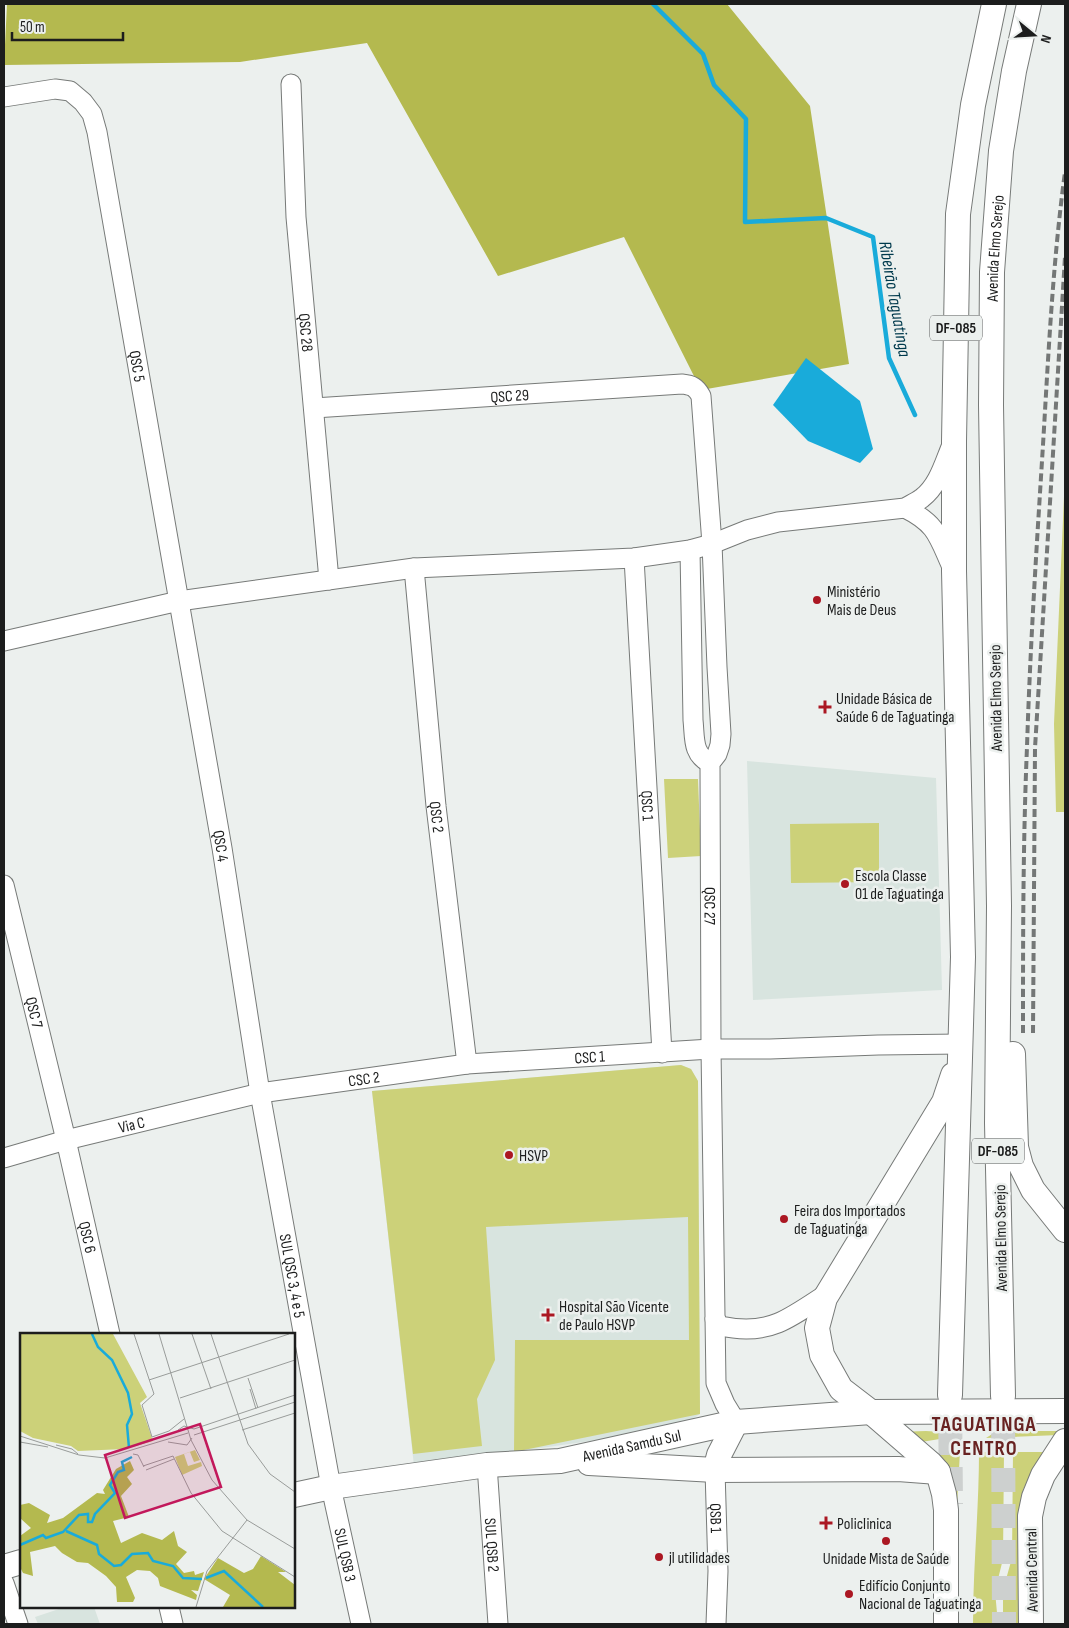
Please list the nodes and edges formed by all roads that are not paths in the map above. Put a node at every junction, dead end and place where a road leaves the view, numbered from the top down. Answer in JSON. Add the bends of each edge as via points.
{"nodes":[{"id":1,"x":994,"y":4,"type":"edge"},
{"id":2,"x":1029,"y":4,"type":"edge"},
{"id":3,"x":291,"y":84,"type":"dead end"},
{"id":4,"x":4,"y":97,"type":"edge"},
{"id":5,"x":701,"y":396,"type":"joint"},
{"id":6,"x":314,"y":408,"type":"junction"},
{"id":7,"x":954,"y":441,"type":"junction"},
{"id":8,"x":905,"y":508,"type":"junction"},
{"id":9,"x":712,"y":544,"type":"junction"},
{"id":10,"x":690,"y":550,"type":"junction"},
{"id":11,"x":634,"y":558,"type":"junction"},
{"id":12,"x":414,"y":568,"type":"junction"},
{"id":13,"x":954,"y":571,"type":"junction"},
{"id":14,"x":329,"y":580,"type":"junction"},
{"id":15,"x":179,"y":601,"type":"junction"},
{"id":16,"x":4,"y":642,"type":"edge"},
{"id":17,"x":710,"y":763,"type":"junction"},
{"id":18,"x":4,"y":885,"type":"edge"},
{"id":19,"x":999,"y":906,"type":"junction"},
{"id":20,"x":961,"y":1044,"type":"junction"},
{"id":21,"x":711,"y":1049,"type":"junction"},
{"id":22,"x":662,"y":1053,"type":"junction"},
{"id":23,"x":467,"y":1064,"type":"junction"},
{"id":24,"x":260,"y":1093,"type":"junction"},
{"id":25,"x":66,"y":1140,"type":"junction"},
{"id":26,"x":4,"y":1158,"type":"edge"},
{"id":27,"x":1065,"y":1230,"type":"edge"},
{"id":28,"x":828,"y":1293,"type":"junction"},
{"id":29,"x":715,"y":1318,"type":"junction"},
{"id":30,"x":110,"y":1333,"type":"edge"},
{"id":31,"x":950,"y":1395,"type":"tunnel mouth"},
{"id":32,"x":1003,"y":1396,"type":"tunnel mouth"},
{"id":33,"x":1065,"y":1411,"type":"edge"},
{"id":34,"x":870,"y":1412,"type":"junction"},
{"id":35,"x":736,"y":1422,"type":"junction"},
{"id":36,"x":1065,"y":1442,"type":"edge"},
{"id":37,"x":560,"y":1461,"type":"junction"},
{"id":38,"x":487,"y":1465,"type":"junction"},
{"id":39,"x":715,"y":1470,"type":"junction"},
{"id":40,"x":938,"y":1472,"type":"junction"},
{"id":41,"x":1054,"y":1475,"type":"edge"},
{"id":42,"x":331,"y":1487,"type":"junction"},
{"id":43,"x":295,"y":1495,"type":"edge"},
{"id":44,"x":20,"y":1562,"type":"edge"},
{"id":45,"x":4,"y":1567,"type":"edge"},
{"id":46,"x":4,"y":1583,"type":"edge"},
{"id":47,"x":170,"y":1608,"type":"edge"},
{"id":48,"x":18,"y":1624,"type":"edge"},
{"id":49,"x":173,"y":1624,"type":"edge"},
{"id":50,"x":361,"y":1624,"type":"edge"},
{"id":51,"x":498,"y":1624,"type":"edge"},
{"id":52,"x":716,"y":1624,"type":"edge"},
{"id":53,"x":946,"y":1624,"type":"edge"},
{"id":54,"x":1032,"y":1624,"type":"edge"}],
"edges":[{"from":1,"to":7,"type":"main road","number":"DF-085","via":[[973,105],[958,214]]},
{"from":2,"to":19,"type":"main road","name":"Avenida Elmo Serejo","number":"DF-085","via":[[1001,151],[992,272]]},
{"from":3,"to":6,"type":"street","name":"QSC 28","via":[[296,218]]},
{"from":4,"to":15,"type":"street","name":"QSC 5","via":[[54,89],[70,91],[92,114]]},
{"from":5,"to":6,"type":"street","name":"QSC 29","via":[[692,385],[682,384]]},
{"from":5,"to":9,"type":"street","name":"QSC 27"},
{"from":6,"to":14,"type":"street","name":"QSC 28"},
{"from":7,"to":8,"type":"street","via":[[931,489],[922,499]]},
{"from":7,"to":13,"type":"main road","number":"DF-085"},
{"from":8,"to":9,"type":"street","via":[[778,522],[746,530]]},
{"from":8,"to":13,"type":"street","via":[[929,522]]},
{"from":9,"to":10,"type":"street"},
{"from":9,"to":17,"type":"street","name":"QSC 27","via":[[721,734],[719,750]]},
{"from":10,"to":11,"type":"street"},
{"from":10,"to":17,"type":"street","via":[[695,746],[698,755]]},
{"from":11,"to":12,"type":"street"},
{"from":11,"to":22,"type":"street","name":"QSC 1"},
{"from":12,"to":14,"type":"street"},
{"from":12,"to":23,"type":"street","name":"QSC 2","via":[[436,806]]},
{"from":13,"to":20,"type":"main road","number":"DF-085","via":[[963,947]]},
{"from":14,"to":15,"type":"street"},
{"from":15,"to":16,"type":"street"},
{"from":15,"to":24,"type":"street","name":"QSC 4"},
{"from":17,"to":21,"type":"street","name":"QSC 27"},
{"from":18,"to":25,"type":"street","name":"QSC 7"},
{"from":19,"to":27,"type":"main road","via":[[1010,942],[1016,1147],[1033,1190]]},
{"from":19,"to":32,"type":"main road","name":"Avenida Elmo Serejo","number":"DF-085","via":[[997,1123]]},
{"from":20,"to":21,"type":"street","name":"CSC 1"},
{"from":20,"to":28,"type":"main road","via":[[944,1102]]},
{"from":20,"to":31,"type":"main road","number":"DF-085"},
{"from":21,"to":22,"type":"street","name":"CSC 1"},
{"from":21,"to":29,"type":"street","name":"QSC 27"},
{"from":22,"to":23,"type":"street","name":"CSC 1"},
{"from":23,"to":24,"type":"street","name":"CSC 2"},
{"from":24,"to":25,"type":"street","name":"Via C"},
{"from":24,"to":42,"type":"street","name":"SUL QSC 3, 4 e 5"},
{"from":25,"to":26,"type":"street","name":"Via C"},
{"from":25,"to":30,"type":"street","name":"QSC 6"},
{"from":28,"to":29,"type":"street","via":[[778,1323],[749,1329],[728,1328],[720,1326]]},
{"from":28,"to":34,"type":"main road","via":[[817,1328],[822,1355],[841,1389]]},
{"from":29,"to":35,"type":"street","name":"QSC 27","via":[[716,1383]]},
{"from":33,"to":34,"type":"main road","name":"Avenida Samdu Sul"},
{"from":34,"to":35,"type":"main road","name":"Avenida Samdu Sul"},
{"from":34,"to":40,"type":"main road"},
{"from":35,"to":37,"type":"main road","name":"Avenida Samdu Sul"},
{"from":35,"to":39,"type":"main road"},
{"from":36,"to":41,"type":"main road","name":"Avenida Central"},
{"from":37,"to":38,"type":"main road","name":"Avenida Samdu Sul"},
{"from":37,"to":39,"type":"main road"},
{"from":38,"to":42,"type":"main road","name":"Avenida Samdu Sul"},
{"from":38,"to":51,"type":"street","name":"SUL QSB 2"},
{"from":39,"to":40,"type":"main road"},
{"from":39,"to":52,"type":"street","name":"QSB 1"},
{"from":40,"to":53,"type":"main road","via":[[946,1510]]},
{"from":41,"to":54,"type":"main road","name":"Avenida Central","via":[[1034,1497],[1030,1516]]},
{"from":42,"to":43,"type":"main road","name":"Avenida Samdu Sul"},
{"from":42,"to":50,"type":"street","name":"SUL QSB 3"},
{"from":44,"to":45,"type":"main road"},
{"from":46,"to":48,"type":"street"},
{"from":47,"to":49,"type":"street"}]}
